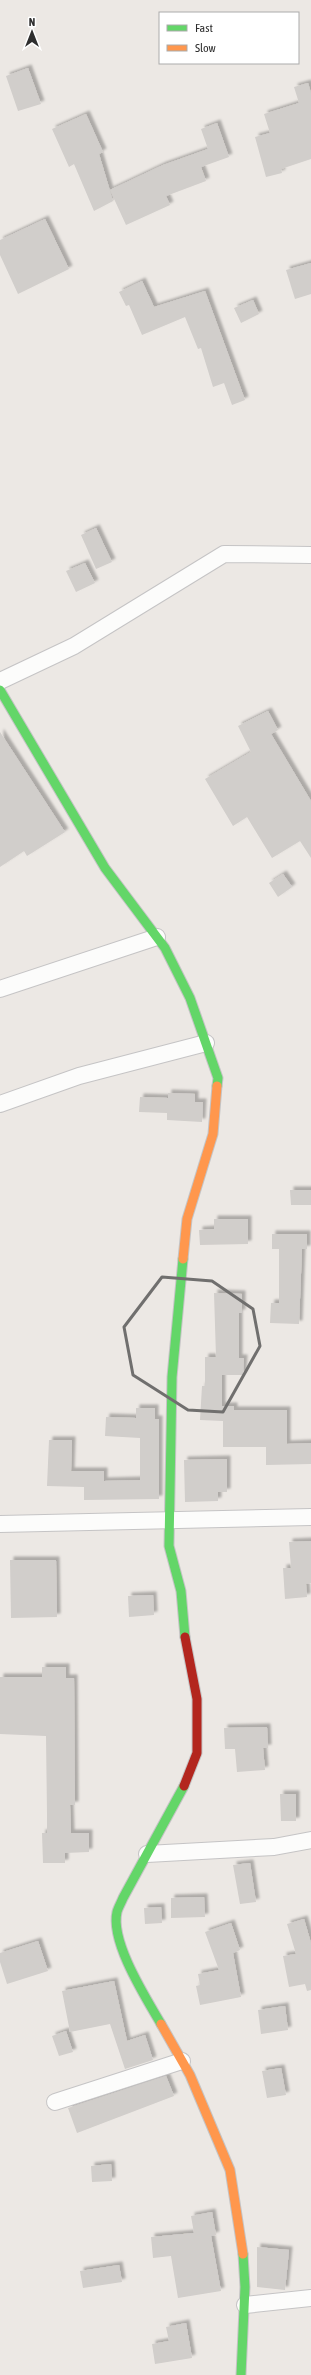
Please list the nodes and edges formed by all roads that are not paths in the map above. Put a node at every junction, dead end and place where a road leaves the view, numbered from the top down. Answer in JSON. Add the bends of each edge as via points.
{"nodes":[{"id":1,"x":311,"y":555,"type":"edge"},
{"id":2,"x":0,"y":681,"type":"edge"},
{"id":3,"x":0,"y":690,"type":"edge"},
{"id":4,"x":157,"y":937,"type":"junction"},
{"id":5,"x":0,"y":989,"type":"edge"},
{"id":6,"x":206,"y":1043,"type":"junction"},
{"id":7,"x":0,"y":1104,"type":"edge"},
{"id":8,"x":311,"y":1517,"type":"edge"},
{"id":9,"x":172,"y":1520,"type":"junction"},
{"id":10,"x":0,"y":1524,"type":"edge"},
{"id":11,"x":311,"y":1840,"type":"edge"},
{"id":12,"x":147,"y":1854,"type":"junction"},
{"id":13,"x":182,"y":2061,"type":"junction"},
{"id":14,"x":55,"y":2102,"type":"dead end"},
{"id":15,"x":311,"y":2298,"type":"edge"},
{"id":16,"x":245,"y":2305,"type":"junction"},
{"id":17,"x":241,"y":2375,"type":"edge"}],
"edges":[{"from":1,"to":2,"type":"street","via":[[224,554],[74,646]]},
{"from":3,"to":4,"type":"street","via":[[105,868]]},
{"from":4,"to":5,"type":"street"},
{"from":4,"to":6,"type":"street","via":[[190,998]]},
{"from":6,"to":7,"type":"street","via":[[79,1076]]},
{"from":6,"to":9,"type":"street","via":[[218,1078],[213,1134],[187,1219],[172,1377]]},
{"from":8,"to":9,"type":"street"},
{"from":9,"to":10,"type":"street"},
{"from":9,"to":12,"type":"street","via":[[169,1546],[181,1591],[185,1643],[197,1699],[197,1753],[190,1775]]},
{"from":11,"to":12,"type":"street","via":[[274,1847]]},
{"from":12,"to":13,"type":"street","via":[[117,1913],[117,1928],[136,1981]]},
{"from":13,"to":14,"type":"street"},
{"from":13,"to":16,"type":"street","via":[[230,2170],[242,2238]]},
{"from":15,"to":16,"type":"street"},
{"from":16,"to":17,"type":"street"}]}
